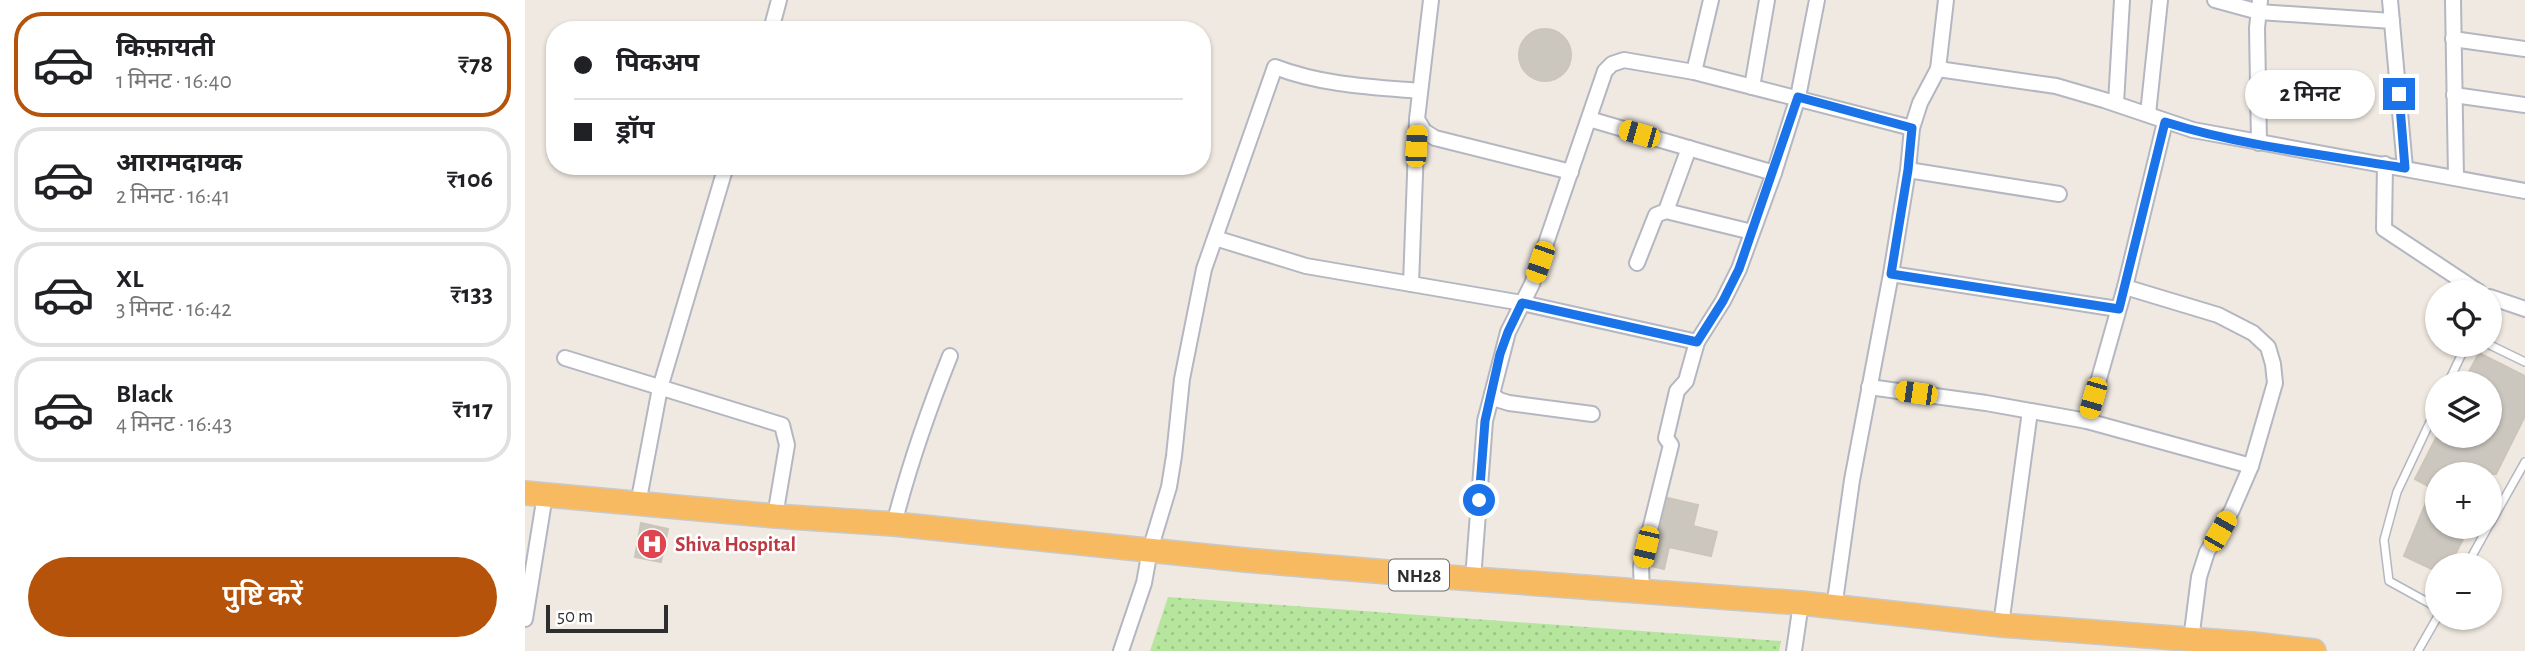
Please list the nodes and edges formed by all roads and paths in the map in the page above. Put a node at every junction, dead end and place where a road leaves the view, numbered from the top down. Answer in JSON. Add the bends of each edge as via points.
{"nodes":[{"id":1,"x":779,"y":0,"type":"edge"},
{"id":2,"x":1431,"y":0,"type":"edge"},
{"id":3,"x":1711,"y":0,"type":"edge"},
{"id":4,"x":1767,"y":0,"type":"edge"},
{"id":5,"x":1817,"y":0,"type":"edge"},
{"id":6,"x":1946,"y":0,"type":"edge"},
{"id":7,"x":2122,"y":0,"type":"edge"},
{"id":8,"x":2160,"y":0,"type":"edge"},
{"id":9,"x":2215,"y":0,"type":"edge"},
{"id":10,"x":2390,"y":0,"type":"edge"},
{"id":11,"x":2453,"y":0,"type":"edge"},
{"id":12,"x":2260,"y":6,"type":"edge"},
{"id":13,"x":773,"y":21,"type":"edge"},
{"id":14,"x":2392,"y":21,"type":"junction"},
{"id":15,"x":2453,"y":39,"type":"junction"},
{"id":16,"x":2525,"y":49,"type":"edge"},
{"id":17,"x":1938,"y":69,"type":"junction"},
{"id":18,"x":1694,"y":72,"type":"junction"},
{"id":19,"x":1752,"y":88,"type":"junction"},
{"id":20,"x":1420,"y":91,"type":"junction"},
{"id":21,"x":2454,"y":95,"type":"junction"},
{"id":22,"x":1798,"y":97,"type":"junction"},
{"id":23,"x":2116,"y":103,"type":"junction"},
{"id":24,"x":2525,"y":105,"type":"edge"},
{"id":25,"x":2148,"y":114,"type":"junction"},
{"id":26,"x":1417,"y":119,"type":"junction"},
{"id":27,"x":1589,"y":119,"type":"junction"},
{"id":28,"x":2165,"y":122,"type":"junction"},
{"id":29,"x":1912,"y":128,"type":"junction"},
{"id":30,"x":2259,"y":143,"type":"junction"},
{"id":31,"x":1689,"y":148,"type":"junction"},
{"id":32,"x":2385,"y":164,"type":"junction"},
{"id":33,"x":2405,"y":168,"type":"junction"},
{"id":34,"x":1908,"y":170,"type":"junction"},
{"id":35,"x":1571,"y":172,"type":"junction"},
{"id":36,"x":1773,"y":173,"type":"junction"},
{"id":37,"x":723,"y":175,"type":"edge"},
{"id":38,"x":2456,"y":178,"type":"junction"},
{"id":39,"x":2525,"y":191,"type":"edge"},
{"id":40,"x":2059,"y":194,"type":"dead end"},
{"id":41,"x":1666,"y":211,"type":"junction"},
{"id":42,"x":1752,"y":232,"type":"junction"},
{"id":43,"x":1215,"y":238,"type":"junction"},
{"id":44,"x":1637,"y":263,"type":"dead end"},
{"id":45,"x":1891,"y":274,"type":"junction"},
{"id":46,"x":2461,"y":280,"type":"edge"},
{"id":47,"x":1411,"y":284,"type":"junction"},
{"id":48,"x":2125,"y":287,"type":"junction"},
{"id":49,"x":2502,"y":302,"type":"edge"},
{"id":50,"x":1522,"y":303,"type":"junction"},
{"id":51,"x":2119,"y":309,"type":"junction"},
{"id":52,"x":2525,"y":309,"type":"edge"},
{"id":53,"x":1697,"y":342,"type":"junction"},
{"id":54,"x":2502,"y":351,"type":"edge"},
{"id":55,"x":950,"y":356,"type":"dead end"},
{"id":56,"x":565,"y":358,"type":"dead end"},
{"id":57,"x":2525,"y":362,"type":"edge"},
{"id":58,"x":1869,"y":387,"type":"junction"},
{"id":59,"x":660,"y":388,"type":"junction"},
{"id":60,"x":1492,"y":394,"type":"junction"},
{"id":61,"x":2030,"y":411,"type":"junction"},
{"id":62,"x":1592,"y":414,"type":"dead end"},
{"id":63,"x":2087,"y":421,"type":"junction"},
{"id":64,"x":2425,"y":433,"type":"edge"},
{"id":65,"x":2525,"y":462,"type":"edge"},
{"id":66,"x":2251,"y":467,"type":"junction"},
{"id":67,"x":535,"y":494,"type":"edge"},
{"id":68,"x":2502,"y":502,"type":"edge"},
{"id":69,"x":638,"y":504,"type":"junction"},
{"id":70,"x":775,"y":516,"type":"junction"},
{"id":71,"x":894,"y":524,"type":"junction"},
{"id":72,"x":1150,"y":550,"type":"junction"},
{"id":73,"x":1473,"y":579,"type":"junction"},
{"id":74,"x":1642,"y":592,"type":"junction"},
{"id":75,"x":2425,"y":601,"type":"edge"},
{"id":76,"x":1801,"y":603,"type":"junction"},
{"id":77,"x":1834,"y":608,"type":"junction"},
{"id":78,"x":525,"y":619,"type":"edge"},
{"id":79,"x":2001,"y":625,"type":"junction"},
{"id":80,"x":2430,"y":630,"type":"edge"},
{"id":81,"x":2191,"y":640,"type":"junction"},
{"id":82,"x":2141,"y":643,"type":"edge"},
{"id":83,"x":2252,"y":647,"type":"edge"},
{"id":84,"x":1121,"y":651,"type":"edge"},
{"id":85,"x":1794,"y":651,"type":"edge"},
{"id":86,"x":2314,"y":651,"type":"edge"},
{"id":87,"x":2418,"y":651,"type":"edge"}],
"edges":[{"from":1,"to":13,"type":"street"},
{"from":2,"to":20,"type":"street"},
{"from":3,"to":18,"type":"street"},
{"from":4,"to":19,"type":"street"},
{"from":5,"to":22,"type":"street"},
{"from":6,"to":17,"type":"street"},
{"from":7,"to":23,"type":"street"},
{"from":8,"to":25,"type":"street"},
{"from":9,"to":12,"type":"street"},
{"from":10,"to":14,"type":"street"},
{"from":11,"to":15,"type":"street"},
{"from":12,"to":14,"type":"street"},
{"from":12,"to":30,"type":"street"},
{"from":14,"to":33,"type":"street"},
{"from":15,"to":16,"type":"street"},
{"from":15,"to":21,"type":"street"},
{"from":17,"to":23,"type":"street","via":[[2056,86]]},
{"from":17,"to":29,"type":"street"},
{"from":18,"to":19,"type":"street"},
{"from":18,"to":27,"type":"street","via":[[1624,60],[1612,64],[1605,71]]},
{"from":19,"to":22,"type":"street"},
{"from":20,"to":26,"type":"street"},
{"from":20,"to":43,"type":"street","via":[[1303,78],[1275,67]]},
{"from":21,"to":24,"type":"street"},
{"from":21,"to":38,"type":"street"},
{"from":22,"to":29,"type":"street"},
{"from":22,"to":36,"type":"street"},
{"from":23,"to":25,"type":"street"},
{"from":25,"to":28,"type":"street"},
{"from":26,"to":35,"type":"street","via":[[1435,138]]},
{"from":26,"to":47,"type":"street"},
{"from":27,"to":31,"type":"street"},
{"from":27,"to":35,"type":"street"},
{"from":28,"to":30,"type":"street"},
{"from":28,"to":48,"type":"street"},
{"from":29,"to":34,"type":"street"},
{"from":30,"to":32,"type":"street"},
{"from":31,"to":36,"type":"street"},
{"from":31,"to":41,"type":"street"},
{"from":32,"to":33,"type":"street"},
{"from":32,"to":46,"type":"street","via":[[2383,229]]},
{"from":33,"to":38,"type":"street"},
{"from":34,"to":40,"type":"street"},
{"from":34,"to":45,"type":"street"},
{"from":35,"to":50,"type":"street"},
{"from":36,"to":42,"type":"street"},
{"from":37,"to":59,"type":"street"},
{"from":38,"to":39,"type":"street"},
{"from":41,"to":42,"type":"street"},
{"from":41,"to":44,"type":"street","via":[[1656,215]]},
{"from":42,"to":53,"type":"street","via":[[1723,301]]},
{"from":43,"to":47,"type":"street","via":[[1306,266]]},
{"from":43,"to":72,"type":"street","via":[[1204,269],[1182,379],[1168,487]]},
{"from":45,"to":51,"type":"street"},
{"from":45,"to":58,"type":"street"},
{"from":47,"to":50,"type":"street"},
{"from":48,"to":51,"type":"street"},
{"from":48,"to":66,"type":"street","via":[[2218,315],[2253,333],[2268,347],[2275,383]]},
{"from":49,"to":52,"type":"street"},
{"from":50,"to":53,"type":"street"},
{"from":50,"to":60,"type":"street","via":[[1500,354]]},
{"from":51,"to":63,"type":"street"},
{"from":53,"to":74,"type":"street","via":[[1686,381],[1677,391],[1666,438],[1671,445],[1641,566]]},
{"from":54,"to":57,"type":"lane"},
{"from":55,"to":71,"type":"street","via":[[910,463]]},
{"from":56,"to":59,"type":"street"},
{"from":58,"to":61,"type":"street"},
{"from":58,"to":77,"type":"street"},
{"from":59,"to":69,"type":"street"},
{"from":59,"to":70,"type":"street","via":[[782,425],[787,445]]},
{"from":60,"to":62,"type":"street","via":[[1509,403]]},
{"from":60,"to":73,"type":"street","via":[[1485,421]]},
{"from":61,"to":63,"type":"street"},
{"from":61,"to":79,"type":"street"},
{"from":63,"to":66,"type":"street"},
{"from":64,"to":75,"type":"lane","via":[[2397,492],[2384,540],[2389,580]]},
{"from":65,"to":68,"type":"lane"},
{"from":66,"to":81,"type":"street","via":[[2207,552]]},
{"from":67,"to":69,"type":"highway","number":"NH28"},
{"from":67,"to":78,"type":"street"},
{"from":69,"to":70,"type":"highway","number":"NH28"},
{"from":70,"to":71,"type":"highway","number":"NH28"},
{"from":71,"to":72,"type":"highway","number":"NH28"},
{"from":72,"to":73,"type":"highway","number":"NH28"},
{"from":72,"to":84,"type":"street"},
{"from":73,"to":74,"type":"highway","number":"NH28"},
{"from":74,"to":76,"type":"highway","number":"NH28"},
{"from":76,"to":77,"type":"highway","number":"NH28"},
{"from":76,"to":85,"type":"street"},
{"from":77,"to":79,"type":"highway","number":"NH28"},
{"from":79,"to":82,"type":"highway","number":"NH28"},
{"from":80,"to":87,"type":"lane"},
{"from":81,"to":82,"type":"highway","number":"NH28"},
{"from":81,"to":83,"type":"highway","number":"NH28"},
{"from":83,"to":86,"type":"highway","number":"NH28"}]}
